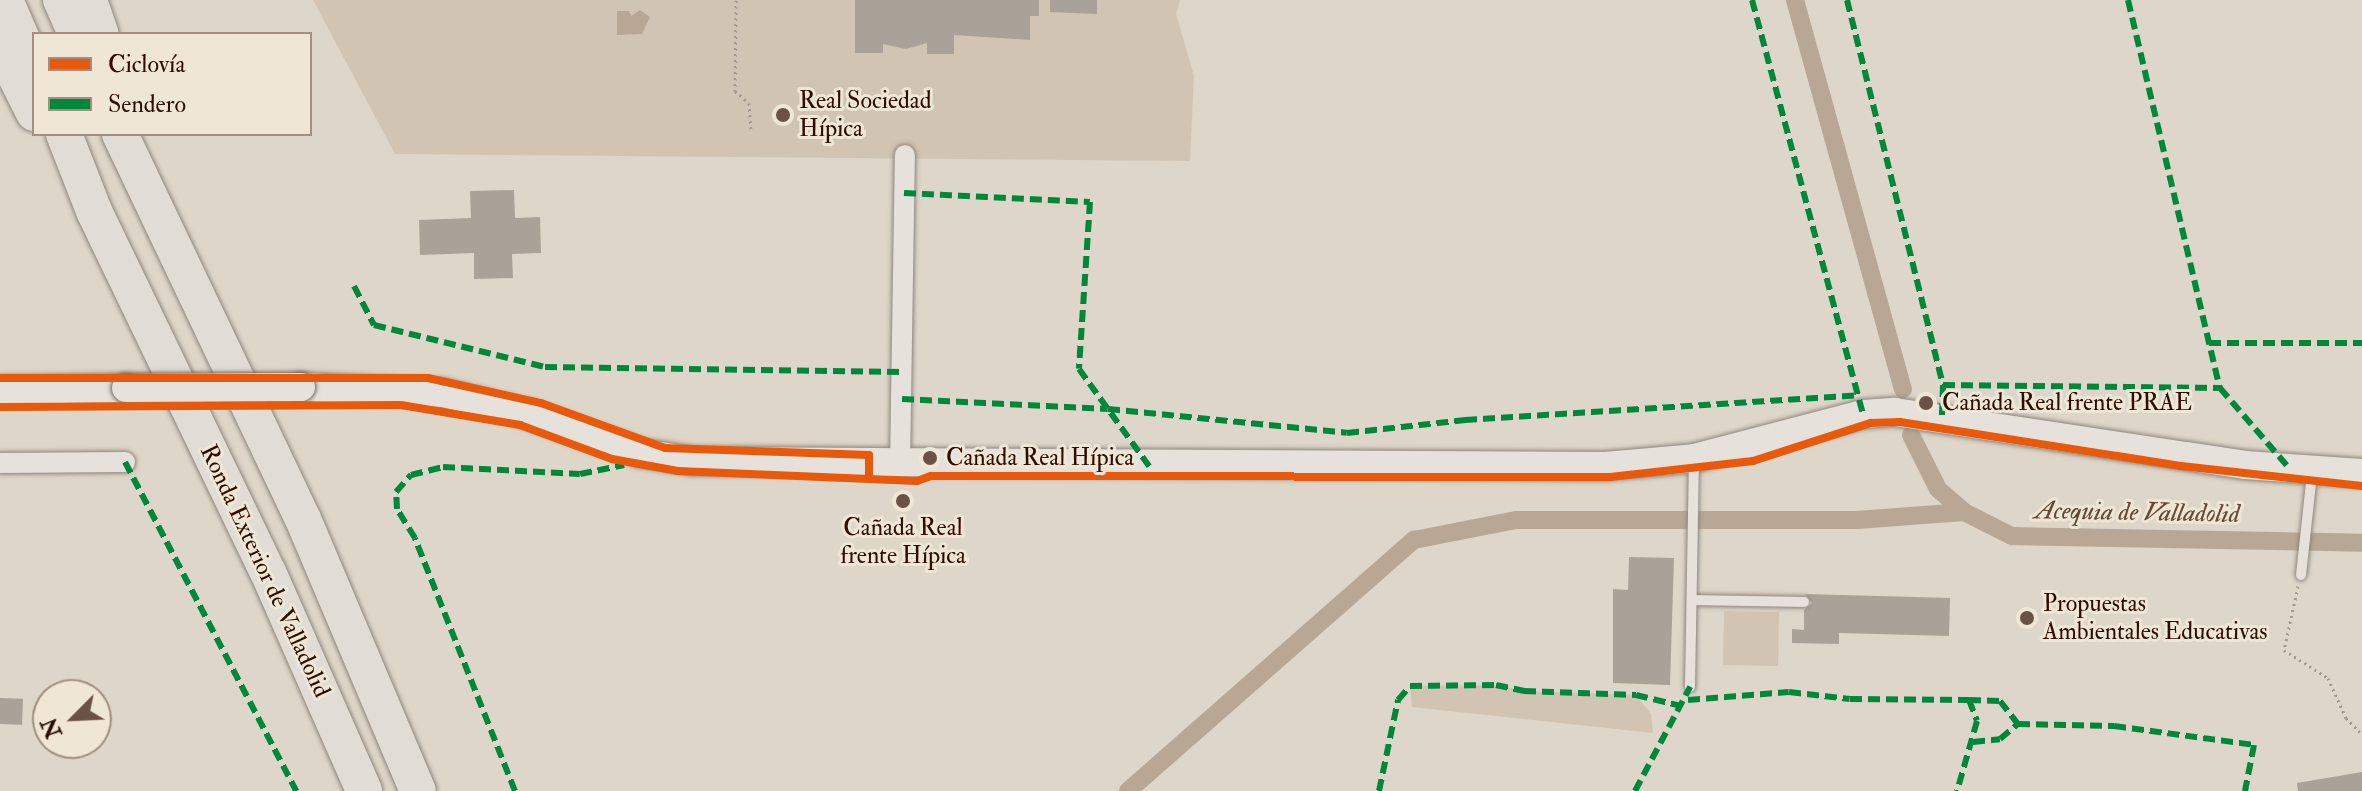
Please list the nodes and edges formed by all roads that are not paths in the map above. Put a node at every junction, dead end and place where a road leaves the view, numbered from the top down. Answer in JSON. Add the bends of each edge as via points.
{"nodes":[{"id":1,"x":5,"y":0,"type":"edge"},
{"id":2,"x":61,"y":0,"type":"edge"},
{"id":3,"x":89,"y":0,"type":"edge"},
{"id":4,"x":75,"y":32,"type":"edge"},
{"id":5,"x":100,"y":32,"type":"edge"},
{"id":6,"x":0,"y":45,"type":"edge"},
{"id":7,"x":32,"y":62,"type":"edge"},
{"id":8,"x":32,"y":109,"type":"edge"},
{"id":9,"x":46,"y":136,"type":"edge"},
{"id":10,"x":65,"y":136,"type":"edge"},
{"id":11,"x":121,"y":136,"type":"edge"},
{"id":12,"x":142,"y":136,"type":"edge"},
{"id":13,"x":905,"y":155,"type":"dead end"},
{"id":14,"x":94,"y":211,"type":"junction"},
{"id":15,"x":187,"y":270,"type":"junction"},
{"id":16,"x":0,"y":390,"type":"edge"},
{"id":17,"x":1694,"y":458,"type":"junction"},
{"id":18,"x":125,"y":462,"type":"dead end"},
{"id":19,"x":0,"y":463,"type":"edge"},
{"id":20,"x":900,"y":465,"type":"junction"},
{"id":21,"x":2312,"y":472,"type":"junction"},
{"id":22,"x":2362,"y":473,"type":"edge"},
{"id":23,"x":2301,"y":575,"type":"road end"},
{"id":24,"x":1693,"y":600,"type":"junction"},
{"id":25,"x":1804,"y":602,"type":"dead end"},
{"id":26,"x":1690,"y":687,"type":"dead end"},
{"id":27,"x":364,"y":791,"type":"edge"},
{"id":28,"x":418,"y":791,"type":"edge"}],
"edges":[{"from":1,"to":7,"type":"highway"},
{"from":2,"to":4,"type":"highway"},
{"from":3,"to":5,"type":"highway"},
{"from":6,"to":8,"type":"highway"},
{"from":9,"to":14,"type":"highway","via":[[62,169]]},
{"from":10,"to":14,"type":"highway","name":"Ronda Exterior de Valladolid"},
{"from":11,"to":15,"type":"highway"},
{"from":12,"to":15,"type":"highway"},
{"from":13,"to":20,"type":"street"},
{"from":14,"to":27,"type":"highway","name":"Ronda Exterior de Valladolid","via":[[268,572]]},
{"from":15,"to":28,"type":"highway","via":[[309,533]]},
{"from":16,"to":20,"type":"street","bridge":true,"via":[[301,387],[443,393],[527,414],[640,453],[694,461]]},
{"from":17,"to":20,"type":"street","via":[[1477,468]]},
{"from":17,"to":21,"type":"street","via":[[1863,414],[1895,412]]},
{"from":17,"to":24,"type":"lane"},
{"from":18,"to":19,"type":"street"},
{"from":21,"to":22,"type":"street"},
{"from":21,"to":23,"type":"lane"},
{"from":24,"to":25,"type":"lane"},
{"from":24,"to":26,"type":"lane"}]}
